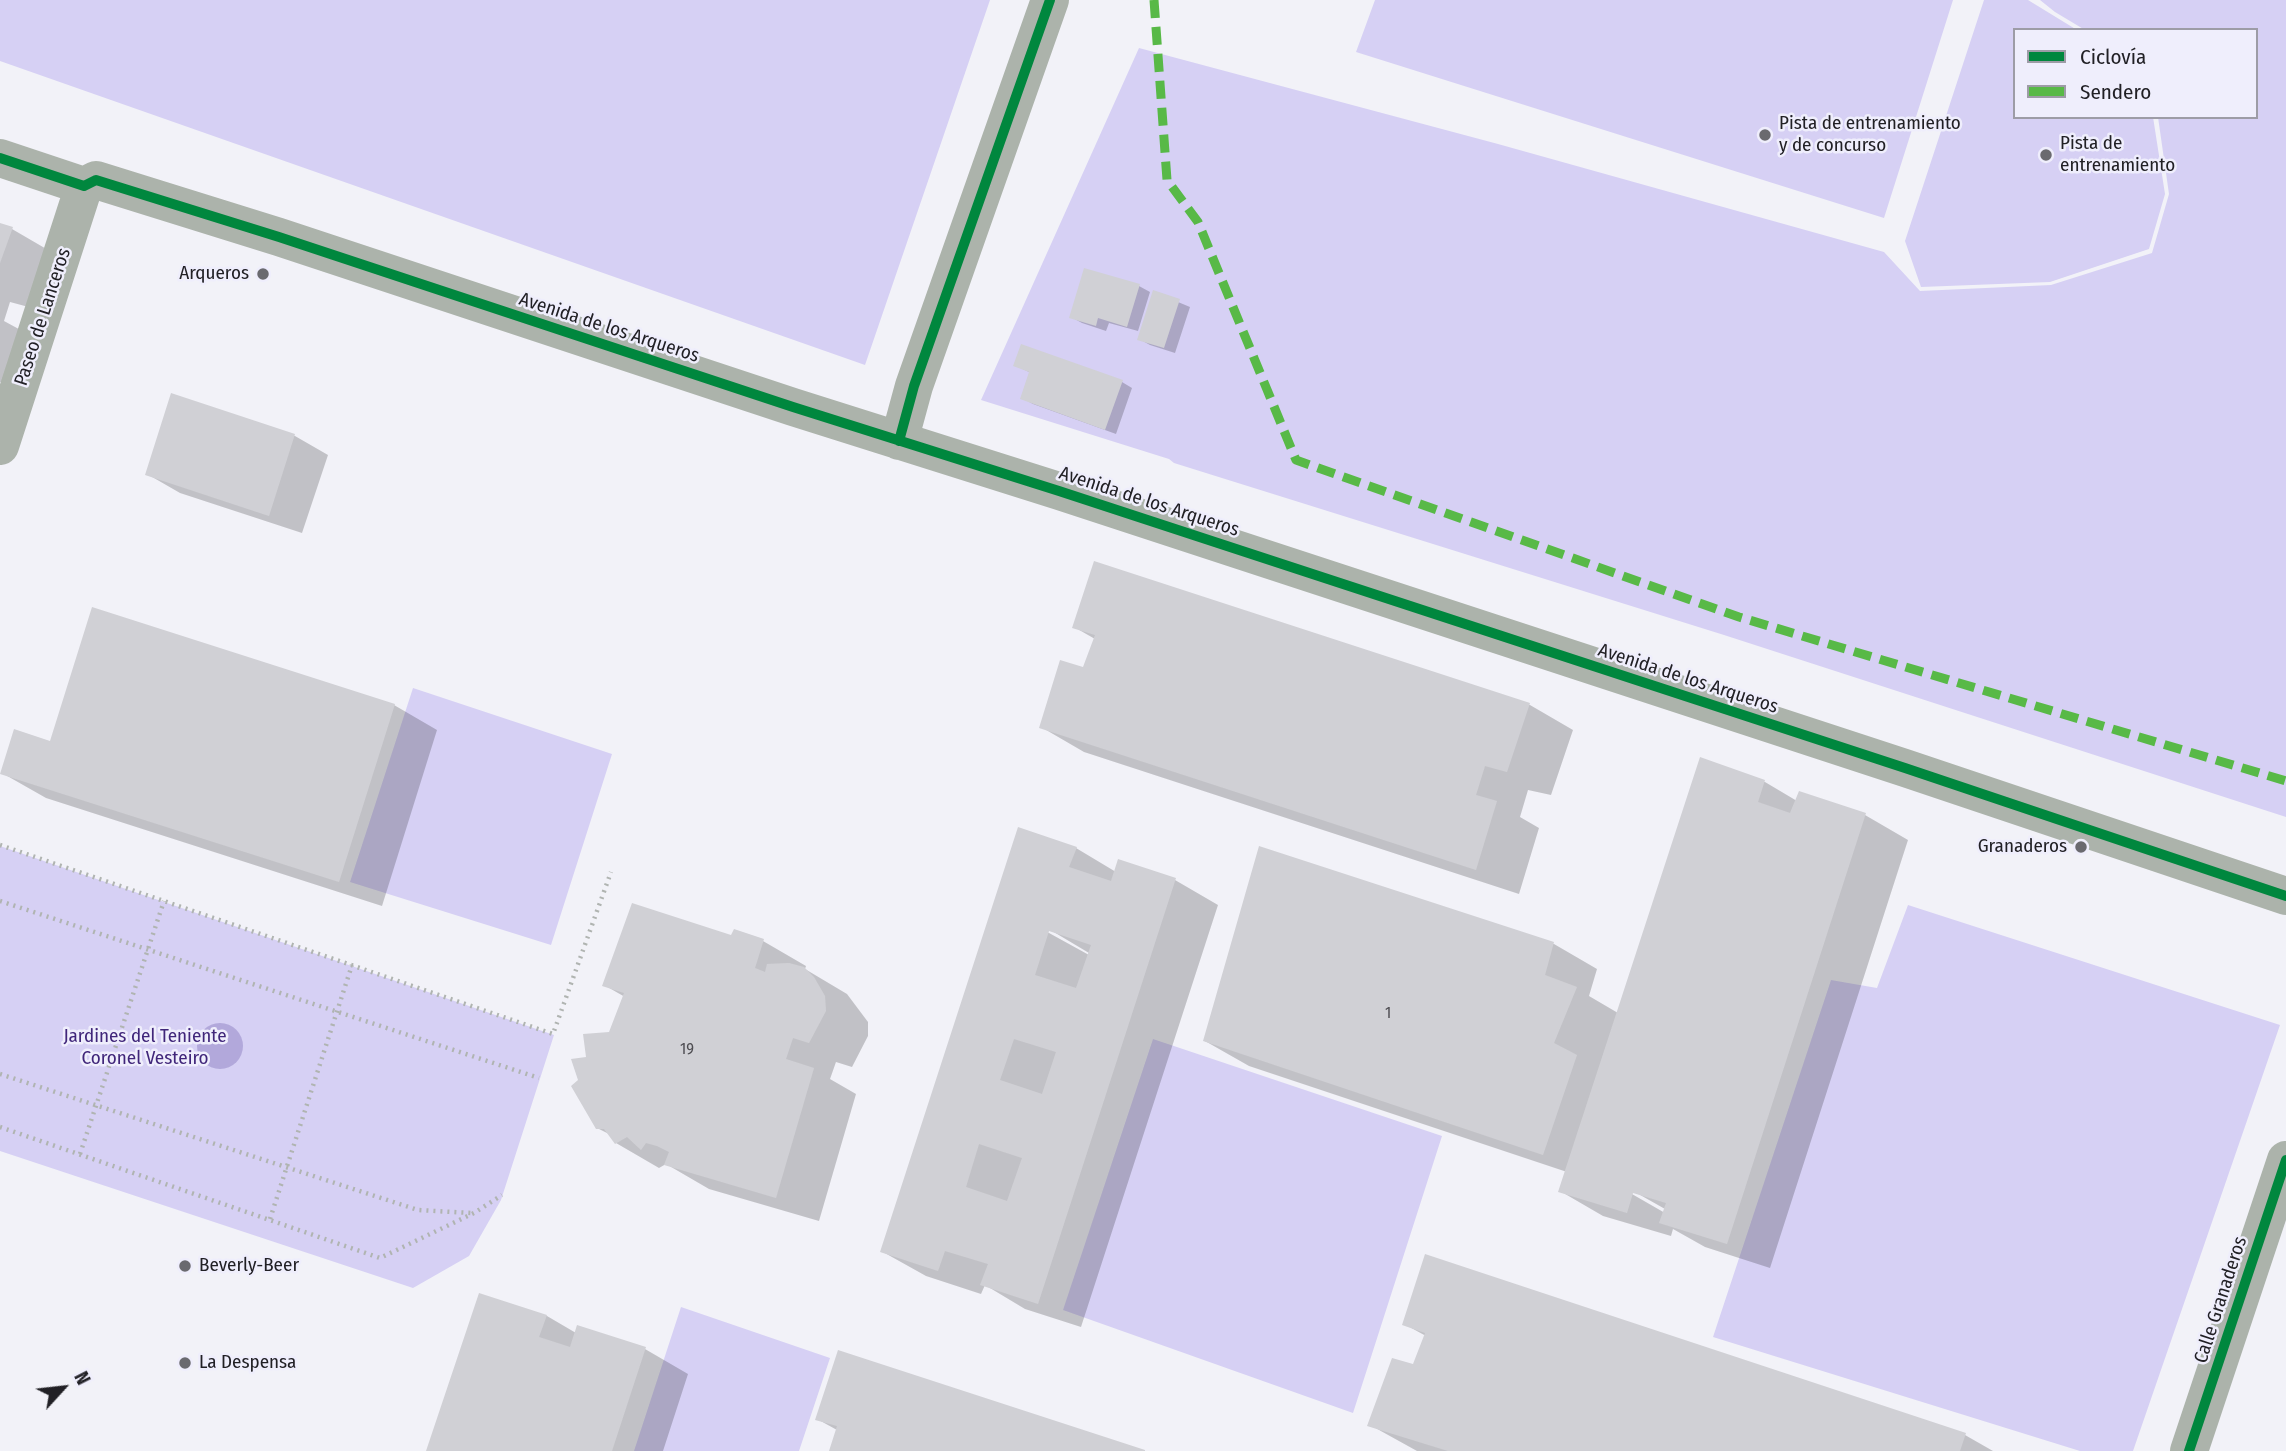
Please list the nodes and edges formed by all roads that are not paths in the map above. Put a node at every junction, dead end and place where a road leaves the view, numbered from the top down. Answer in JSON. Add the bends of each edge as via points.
{"nodes":[{"id":1,"x":1050,"y":0,"type":"edge"},
{"id":2,"x":0,"y":158,"type":"edge"},
{"id":3,"x":84,"y":186,"type":"junction"},
{"id":4,"x":899,"y":441,"type":"junction"},
{"id":5,"x":0,"y":446,"type":"edge"},
{"id":6,"x":2286,"y":896,"type":"edge"},
{"id":7,"x":2286,"y":1160,"type":"edge"},
{"id":8,"x":2189,"y":1451,"type":"edge"}],
"edges":[{"from":1,"to":4,"type":"street","via":[[914,386]]},
{"from":2,"to":3,"type":"street","name":"Avenida de los Arqueros"},
{"from":3,"to":4,"type":"street","name":"Avenida de los Arqueros","via":[[96,180]]},
{"from":3,"to":5,"type":"street","name":"Paseo de Lanceros"},
{"from":4,"to":6,"type":"street","name":"Avenida de los Arqueros"},
{"from":7,"to":8,"type":"street","name":"Calle Granaderos"}]}
